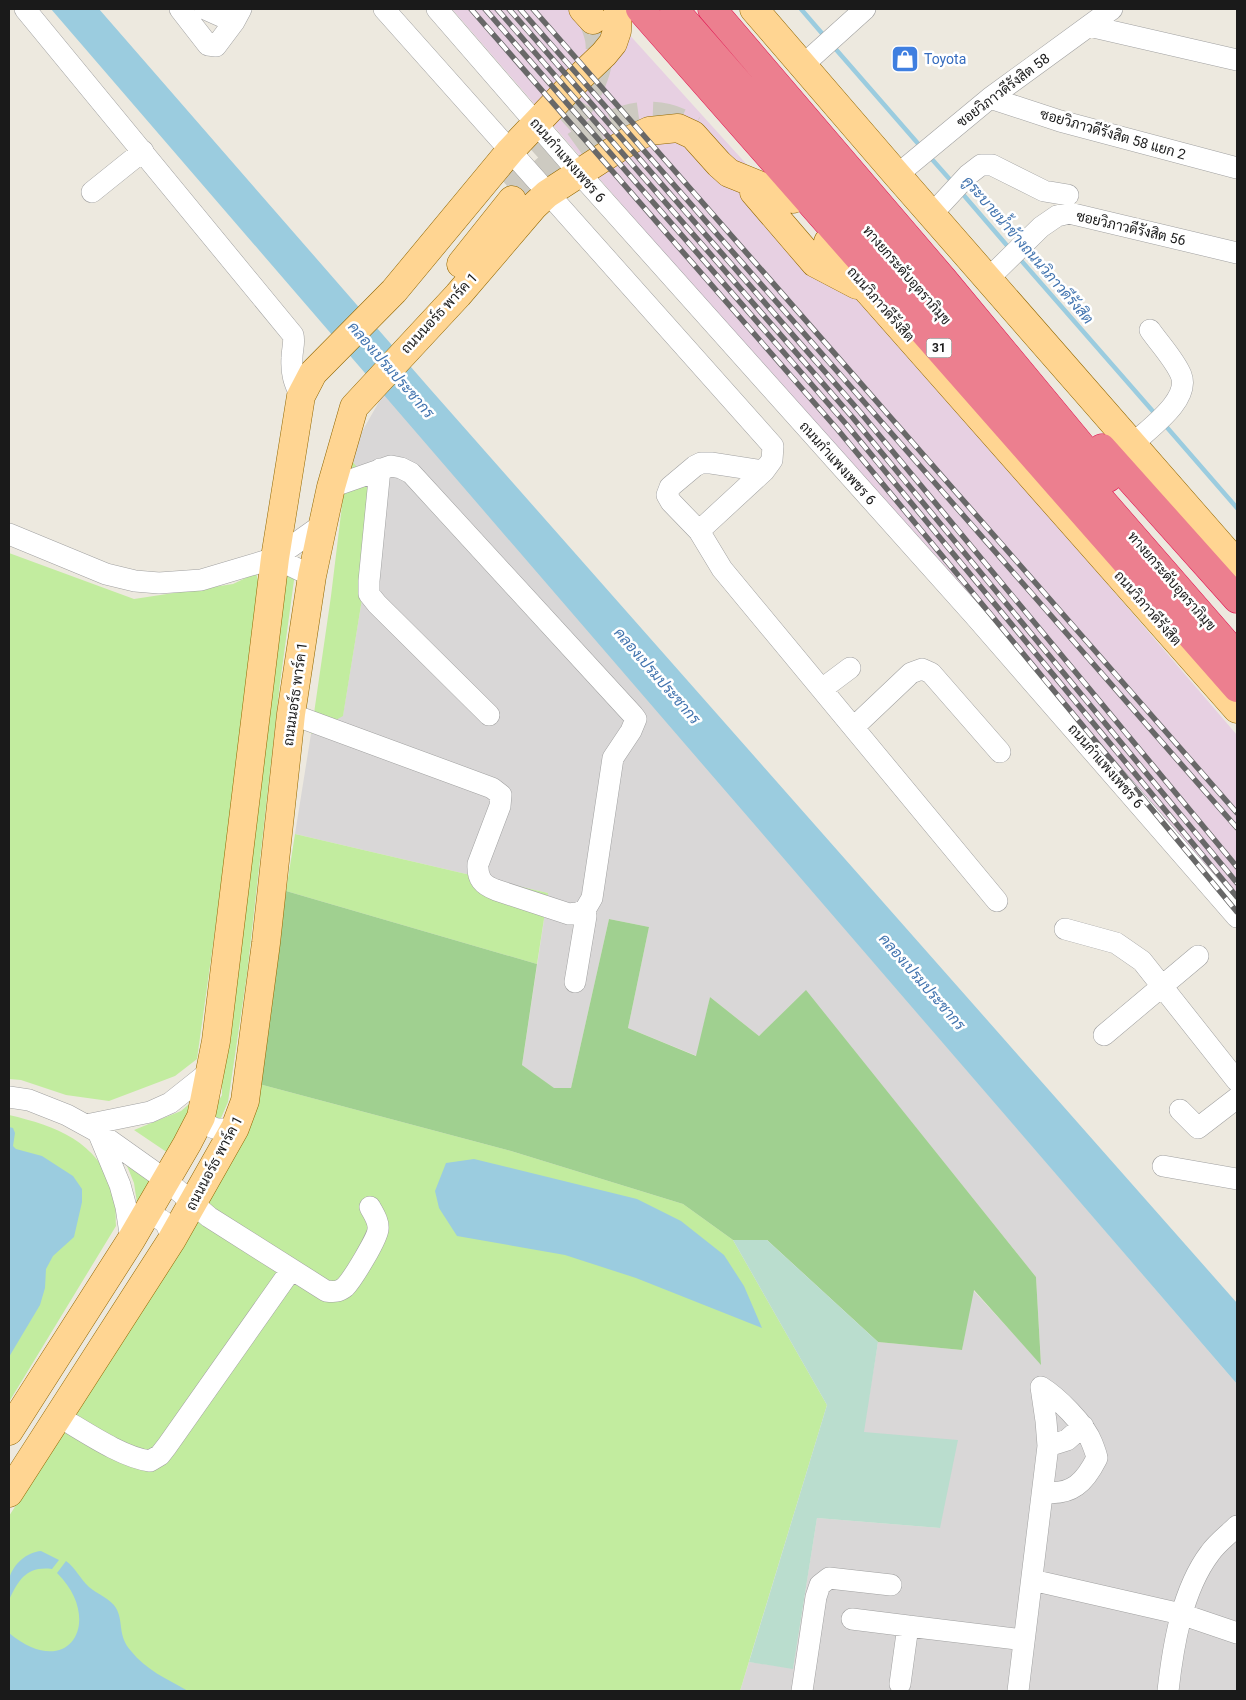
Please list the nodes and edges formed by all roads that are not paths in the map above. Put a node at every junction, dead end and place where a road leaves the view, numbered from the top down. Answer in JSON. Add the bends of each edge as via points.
{"nodes":[{"id":1,"x":26,"y":9,"type":"edge"},
{"id":2,"x":180,"y":9,"type":"edge"},
{"id":3,"x":205,"y":9,"type":"edge"},
{"id":4,"x":384,"y":9,"type":"edge"},
{"id":5,"x":437,"y":9,"type":"edge"},
{"id":6,"x":618,"y":9,"type":"edge"},
{"id":7,"x":626,"y":9,"type":"edge"},
{"id":8,"x":640,"y":9,"type":"edge"},
{"id":9,"x":674,"y":9,"type":"edge"},
{"id":10,"x":712,"y":9,"type":"edge"},
{"id":11,"x":732,"y":9,"type":"edge"},
{"id":12,"x":754,"y":9,"type":"edge"},
{"id":13,"x":865,"y":9,"type":"edge"},
{"id":14,"x":1112,"y":9,"type":"edge"},
{"id":15,"x":238,"y":15,"type":"edge"},
{"id":16,"x":1089,"y":26,"type":"junction"},
{"id":17,"x":812,"y":57,"type":"junction"},
{"id":18,"x":1237,"y":60,"type":"edge"},
{"id":19,"x":990,"y":98,"type":"junction"},
{"id":20,"x":536,"y":123,"type":"junction"},
{"id":21,"x":492,"y":131,"type":"junction"},
{"id":22,"x":143,"y":151,"type":"junction"},
{"id":23,"x":510,"y":151,"type":"junction"},
{"id":24,"x":906,"y":167,"type":"junction"},
{"id":25,"x":1237,"y":168,"type":"edge"},
{"id":26,"x":580,"y":174,"type":"junction"},
{"id":27,"x":498,"y":187,"type":"junction"},
{"id":28,"x":92,"y":192,"type":"dead end"},
{"id":29,"x":754,"y":192,"type":"dead end"},
{"id":30,"x":547,"y":194,"type":"junction"},
{"id":31,"x":1068,"y":194,"type":"dead end"},
{"id":32,"x":793,"y":199,"type":"junction"},
{"id":33,"x":939,"y":206,"type":"junction"},
{"id":34,"x":1237,"y":253,"type":"edge"},
{"id":35,"x":997,"y":271,"type":"junction"},
{"id":36,"x":869,"y":292,"type":"junction"},
{"id":37,"x":427,"y":326,"type":"junction"},
{"id":38,"x":1150,"y":330,"type":"dead end"},
{"id":39,"x":307,"y":385,"type":"junction"},
{"id":40,"x":1142,"y":435,"type":"junction"},
{"id":41,"x":380,"y":469,"type":"junction"},
{"id":42,"x":764,"y":471,"type":"junction"},
{"id":43,"x":331,"y":487,"type":"junction"},
{"id":44,"x":323,"y":524,"type":"junction"},
{"id":45,"x":699,"y":531,"type":"junction"},
{"id":46,"x":9,"y":534,"type":"edge"},
{"id":47,"x":275,"y":558,"type":"junction"},
{"id":48,"x":1237,"y":564,"type":"edge"},
{"id":49,"x":312,"y":576,"type":"junction"},
{"id":50,"x":1237,"y":599,"type":"edge"},
{"id":51,"x":1237,"y":629,"type":"edge"},
{"id":52,"x":1237,"y":656,"type":"edge"},
{"id":53,"x":850,"y":668,"type":"dead end"},
{"id":54,"x":1237,"y":688,"type":"edge"},
{"id":55,"x":822,"y":689,"type":"junction"},
{"id":56,"x":1237,"y":709,"type":"edge"},
{"id":57,"x":291,"y":714,"type":"junction"},
{"id":58,"x":489,"y":715,"type":"dead end"},
{"id":59,"x":854,"y":727,"type":"junction"},
{"id":60,"x":1000,"y":752,"type":"dead end"},
{"id":61,"x":997,"y":901,"type":"dead end"},
{"id":62,"x":585,"y":910,"type":"junction"},
{"id":63,"x":1237,"y":917,"type":"edge"},
{"id":64,"x":1065,"y":930,"type":"dead end"},
{"id":65,"x":1198,"y":956,"type":"dead end"},
{"id":66,"x":574,"y":982,"type":"dead end"},
{"id":67,"x":1162,"y":986,"type":"junction"},
{"id":68,"x":1104,"y":1035,"type":"dead end"},
{"id":69,"x":210,"y":1072,"type":"junction"},
{"id":70,"x":1237,"y":1081,"type":"edge"},
{"id":71,"x":9,"y":1097,"type":"edge"},
{"id":72,"x":1237,"y":1098,"type":"edge"},
{"id":73,"x":1180,"y":1110,"type":"dead end"},
{"id":74,"x":201,"y":1117,"type":"junction"},
{"id":75,"x":234,"y":1128,"type":"junction"},
{"id":76,"x":92,"y":1129,"type":"junction"},
{"id":77,"x":1163,"y":1166,"type":"dead end"},
{"id":78,"x":1237,"y":1179,"type":"edge"},
{"id":79,"x":167,"y":1181,"type":"junction"},
{"id":80,"x":192,"y":1204,"type":"junction"},
{"id":81,"x":370,"y":1206,"type":"dead end"},
{"id":82,"x":145,"y":1217,"type":"junction"},
{"id":83,"x":131,"y":1240,"type":"junction"},
{"id":84,"x":171,"y":1240,"type":"junction"},
{"id":85,"x":291,"y":1270,"type":"junction"},
{"id":86,"x":58,"y":1416,"type":"junction"},
{"id":87,"x":1083,"y":1426,"type":"junction"},
{"id":88,"x":9,"y":1431,"type":"edge"},
{"id":89,"x":1048,"y":1446,"type":"junction"},
{"id":90,"x":9,"y":1492,"type":"edge"},
{"id":91,"x":1043,"y":1492,"type":"junction"},
{"id":92,"x":1237,"y":1526,"type":"edge"},
{"id":93,"x":1032,"y":1580,"type":"junction"},
{"id":94,"x":891,"y":1584,"type":"dead end"},
{"id":95,"x":1181,"y":1614,"type":"junction"},
{"id":96,"x":852,"y":1619,"type":"dead end"},
{"id":97,"x":908,"y":1626,"type":"junction"},
{"id":98,"x":1237,"y":1633,"type":"edge"},
{"id":99,"x":1024,"y":1640,"type":"junction"},
{"id":100,"x":900,"y":1684,"type":"dead end"},
{"id":101,"x":802,"y":1691,"type":"edge"},
{"id":102,"x":1018,"y":1691,"type":"edge"},
{"id":103,"x":1168,"y":1691,"type":"edge"}],
"edges":[{"from":1,"to":22,"type":"street"},
{"from":2,"to":15,"type":"street","via":[[212,47]]},
{"from":3,"to":15,"type":"street"},
{"from":4,"to":21,"type":"street"},
{"from":5,"to":20,"type":"street","name":"ถนนกำแพงเพชร 6"},
{"from":6,"to":20,"type":"main road","via":[[613,43]]},
{"from":7,"to":32,"type":"main road","name":"ถนนวิภาวดีรังสิต","number":"31"},
{"from":8,"to":54,"type":"highway","name":"ถนนวิภาวดีรังสิต","number":"31"},
{"from":9,"to":52,"type":"highway","name":"ทางยกระดับอุตราภิมุข","number":"31"},
{"from":10,"to":51,"type":"highway","name":"ทางยกระดับอุตราภิมุข"},
{"from":11,"to":50,"type":"highway","via":[[1063,404]]},
{"from":12,"to":17,"type":"main road"},
{"from":13,"to":17,"type":"street"},
{"from":14,"to":16,"type":"street","name":"ซอยวิภาวดีรังสิต 58"},
{"from":16,"to":18,"type":"street"},
{"from":16,"to":19,"type":"street","name":"ซอยวิภาวดีรังสิต 58"},
{"from":17,"to":24,"type":"main road"},
{"from":19,"to":24,"type":"street","name":"ซอยวิภาวดีรังสิต 58"},
{"from":19,"to":25,"type":"street","name":"ซอยวิภาวดีรังสิต 58 แยก 2","via":[[1069,124]]},
{"from":20,"to":23,"type":"main road"},
{"from":20,"to":26,"type":"street","name":"ถนนกำแพงเพชร 6"},
{"from":21,"to":23,"type":"street"},
{"from":21,"to":27,"type":"street"},
{"from":22,"to":28,"type":"street"},
{"from":22,"to":39,"type":"street","via":[[293,335],[294,384]]},
{"from":23,"to":27,"type":"main road"},
{"from":23,"to":30,"type":"street"},
{"from":24,"to":33,"type":"main road"},
{"from":26,"to":30,"type":"main road","name":"ถนนนอร์ธ พาร์ค 1"},
{"from":26,"to":32,"type":"main road","name":"ถนนนอร์ธ พาร์ค 1","via":[[649,131],[678,128],[693,135],[729,172]]},
{"from":26,"to":63,"type":"street","name":"ถนนกำแพงเพชร 6"},
{"from":27,"to":37,"type":"main road","via":[[444,286]]},
{"from":27,"to":39,"type":"main road","via":[[394,291]]},
{"from":29,"to":36,"type":"main road","via":[[815,263]]},
{"from":30,"to":37,"type":"main road","name":"ถนนนอร์ธ พาร์ค 1"},
{"from":30,"to":42,"type":"street","via":[[773,446],[772,460]]},
{"from":31,"to":33,"type":"street","via":[[1044,191],[992,165],[981,165]]},
{"from":32,"to":36,"type":"main road","name":"ถนนวิภาวดีรังสิต","number":"31"},
{"from":33,"to":35,"type":"main road"},
{"from":34,"to":35,"type":"street","name":"ซอยวิภาวดีรังสิต 56","via":[[1069,213],[1041,226]]},
{"from":35,"to":40,"type":"main road"},
{"from":36,"to":56,"type":"main road","name":"ถนนวิภาวดีรังสิต","number":"31"},
{"from":37,"to":43,"type":"main road","name":"ถนนนอร์ธ พาร์ค 1","via":[[354,407]]},
{"from":38,"to":40,"type":"street","via":[[1182,376],[1181,393],[1170,410]]},
{"from":39,"to":47,"type":"main road"},
{"from":40,"to":48,"type":"main road"},
{"from":41,"to":43,"type":"street"},
{"from":41,"to":58,"type":"street","via":[[369,594]]},
{"from":41,"to":62,"type":"street","via":[[390,466],[411,473],[636,719],[632,731],[613,758],[592,898]]},
{"from":42,"to":45,"type":"street"},
{"from":42,"to":45,"type":"street","via":[[701,463],[670,487],[667,494],[671,502]]},
{"from":43,"to":44,"type":"main road","name":"ถนนนอร์ธ พาร์ค 1"},
{"from":44,"to":47,"type":"street"},
{"from":44,"to":49,"type":"main road","name":"ถนนนอร์ธ พาร์ค 1"},
{"from":45,"to":55,"type":"street","via":[[722,569]]},
{"from":46,"to":47,"type":"street","via":[[106,574],[135,581],[201,580]]},
{"from":47,"to":49,"type":"street"},
{"from":47,"to":69,"type":"main road"},
{"from":49,"to":57,"type":"main road","name":"ถนนนอร์ธ พาร์ค 1"},
{"from":53,"to":55,"type":"street"},
{"from":55,"to":59,"type":"street"},
{"from":57,"to":62,"type":"street","via":[[492,788],[501,795],[500,806],[478,864],[479,878],[485,886],[569,914]]},
{"from":57,"to":75,"type":"main road","name":"ถนนนอร์ธ พาร์ค 1","via":[[251,1069],[245,1100]]},
{"from":59,"to":60,"type":"street","via":[[911,673],[922,670],[931,673]]},
{"from":59,"to":61,"type":"street"},
{"from":62,"to":66,"type":"street"},
{"from":64,"to":67,"type":"street","via":[[1116,943],[1142,961]]},
{"from":65,"to":67,"type":"street"},
{"from":67,"to":68,"type":"street"},
{"from":67,"to":70,"type":"street"},
{"from":69,"to":74,"type":"main road"},
{"from":69,"to":76,"type":"street","via":[[170,1103]]},
{"from":71,"to":76,"type":"street","via":[[29,1100]]},
{"from":72,"to":73,"type":"street","via":[[1198,1128]]},
{"from":74,"to":75,"type":"street","via":[[208,1126],[218,1130]]},
{"from":74,"to":79,"type":"main road"},
{"from":75,"to":80,"type":"main road","name":"ถนนนอร์ธ พาร์ค 1"},
{"from":76,"to":79,"type":"street"},
{"from":76,"to":83,"type":"street","via":[[120,1185]]},
{"from":77,"to":78,"type":"street"},
{"from":79,"to":80,"type":"street"},
{"from":79,"to":82,"type":"main road"},
{"from":80,"to":84,"type":"main road","name":"ถนนนอร์ธ พาร์ค 1"},
{"from":80,"to":85,"type":"street"},
{"from":81,"to":85,"type":"street","via":[[379,1225],[378,1234],[344,1287],[336,1292],[326,1291]]},
{"from":82,"to":83,"type":"main road"},
{"from":82,"to":84,"type":"street","via":[[157,1217],[163,1221],[169,1228]]},
{"from":83,"to":88,"type":"main road"},
{"from":84,"to":86,"type":"main road","name":"ถนนนอร์ธ พาร์ค 1"},
{"from":85,"to":86,"type":"street","via":[[167,1446],[150,1462],[118,1450]]},
{"from":86,"to":90,"type":"main road","name":"ถนนนอร์ธ พาร์ค 1"},
{"from":87,"to":89,"type":"street","via":[[1066,1440]]},
{"from":87,"to":89,"type":"street","via":[[1041,1387]]},
{"from":87,"to":91,"type":"street","via":[[1097,1458],[1088,1475],[1058,1494]]},
{"from":89,"to":91,"type":"street"},
{"from":91,"to":93,"type":"street"},
{"from":92,"to":95,"type":"street","via":[[1210,1553],[1198,1572]]},
{"from":93,"to":95,"type":"street"},
{"from":93,"to":99,"type":"street"},
{"from":94,"to":101,"type":"street","via":[[828,1578],[820,1585]]},
{"from":95,"to":98,"type":"street"},
{"from":95,"to":103,"type":"street"},
{"from":96,"to":97,"type":"street"},
{"from":97,"to":99,"type":"street"},
{"from":97,"to":100,"type":"street"},
{"from":99,"to":102,"type":"street"}]}
